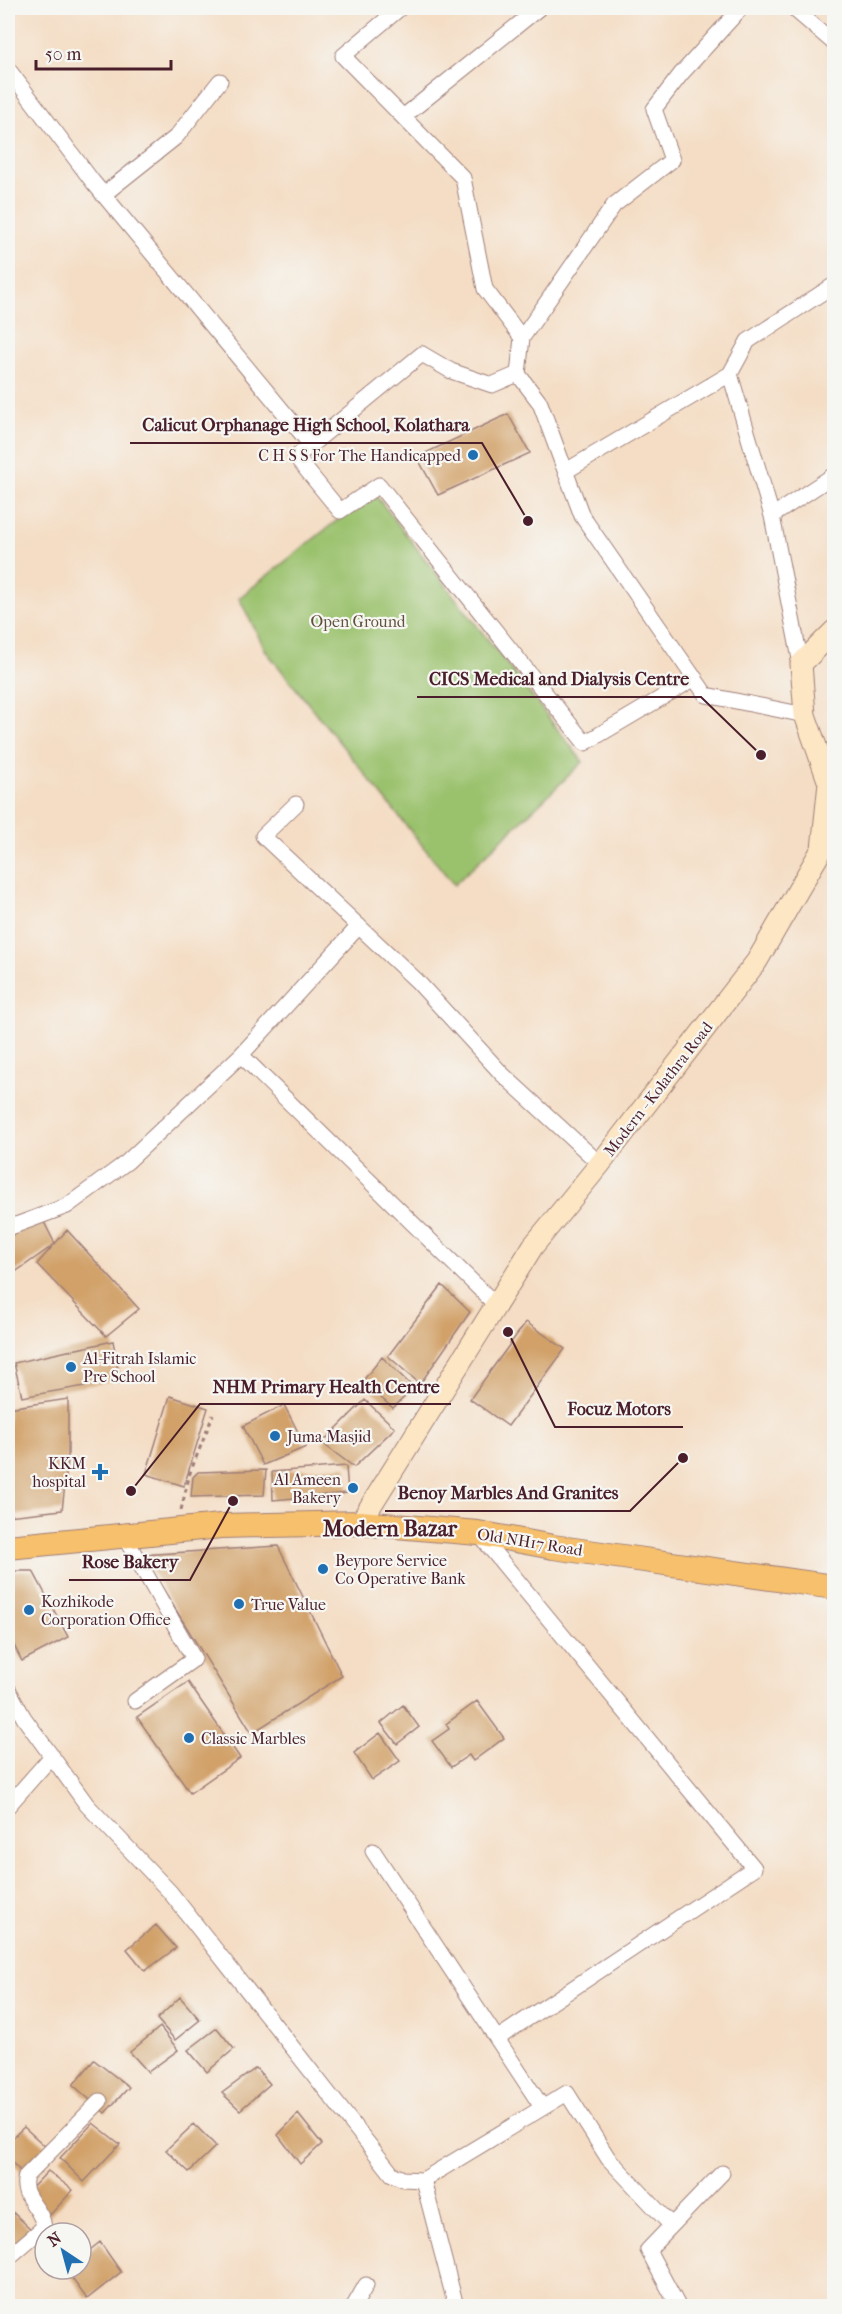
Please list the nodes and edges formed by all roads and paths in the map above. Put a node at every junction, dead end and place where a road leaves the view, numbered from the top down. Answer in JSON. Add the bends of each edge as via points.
{"nodes":[{"id":1,"x":400,"y":8,"type":"edge"},
{"id":2,"x":539,"y":8,"type":"edge"},
{"id":3,"x":741,"y":8,"type":"edge"},
{"id":4,"x":793,"y":8,"type":"edge"},
{"id":5,"x":834,"y":43,"type":"edge"},
{"id":6,"x":8,"y":69,"type":"edge"},
{"id":7,"x":220,"y":81,"type":"dead end"},
{"id":8,"x":403,"y":117,"type":"junction"},
{"id":9,"x":104,"y":195,"type":"junction"},
{"id":10,"x":834,"y":285,"type":"edge"},
{"id":11,"x":522,"y":338,"type":"junction"},
{"id":12,"x":518,"y":374,"type":"junction"},
{"id":13,"x":730,"y":374,"type":"junction"},
{"id":14,"x":310,"y":445,"type":"junction"},
{"id":15,"x":566,"y":471,"type":"junction"},
{"id":16,"x":834,"y":475,"type":"edge"},
{"id":17,"x":772,"y":516,"type":"junction"},
{"id":18,"x":834,"y":631,"type":"edge"},
{"id":19,"x":801,"y":664,"type":"junction"},
{"id":20,"x":695,"y":678,"type":"junction"},
{"id":21,"x":805,"y":715,"type":"junction"},
{"id":22,"x":296,"y":804,"type":"dead end"},
{"id":23,"x":358,"y":926,"type":"junction"},
{"id":24,"x":241,"y":1055,"type":"junction"},
{"id":25,"x":600,"y":1164,"type":"junction"},
{"id":26,"x":8,"y":1228,"type":"edge"},
{"id":27,"x":496,"y":1305,"type":"junction"},
{"id":28,"x":213,"y":1415,"type":"dead end"},
{"id":29,"x":360,"y":1523,"type":"junction"},
{"id":30,"x":176,"y":1529,"type":"junction"},
{"id":31,"x":478,"y":1533,"type":"junction"},
{"id":32,"x":123,"y":1534,"type":"junction"},
{"id":33,"x":8,"y":1547,"type":"edge"},
{"id":34,"x":834,"y":1587,"type":"edge"},
{"id":35,"x":8,"y":1689,"type":"edge"},
{"id":36,"x":135,"y":1701,"type":"dead end"},
{"id":37,"x":52,"y":1756,"type":"junction"},
{"id":38,"x":8,"y":1806,"type":"edge"},
{"id":39,"x":373,"y":1851,"type":"dead end"},
{"id":40,"x":498,"y":2038,"type":"junction"},
{"id":41,"x":100,"y":2101,"type":"dead end"},
{"id":42,"x":542,"y":2107,"type":"junction"},
{"id":43,"x":722,"y":2173,"type":"dead end"},
{"id":44,"x":423,"y":2180,"type":"junction"},
{"id":45,"x":671,"y":2226,"type":"junction"},
{"id":46,"x":8,"y":2258,"type":"edge"},
{"id":47,"x":366,"y":2285,"type":"dead end"},
{"id":48,"x":354,"y":2307,"type":"edge"},
{"id":49,"x":456,"y":2307,"type":"edge"},
{"id":50,"x":678,"y":2307,"type":"edge"}],
"edges":[{"from":1,"to":8,"type":"street","via":[[343,56]]},
{"from":2,"to":8,"type":"street"},
{"from":3,"to":11,"type":"street","via":[[654,109],[672,160],[614,205]]},
{"from":4,"to":5,"type":"street"},
{"from":6,"to":9,"type":"street"},
{"from":7,"to":9,"type":"street","via":[[176,137]]},
{"from":8,"to":11,"type":"street","via":[[463,178],[485,289]]},
{"from":9,"to":14,"type":"street"},
{"from":10,"to":13,"type":"street","via":[[748,341]]},
{"from":11,"to":12,"type":"street"},
{"from":12,"to":14,"type":"street","via":[[492,385],[450,371],[422,354]]},
{"from":12,"to":15,"type":"street","via":[[540,403]]},
{"from":13,"to":15,"type":"street"},
{"from":13,"to":17,"type":"street"},
{"from":14,"to":20,"type":"street","via":[[296,457],[340,511],[379,485],[585,743]]},
{"from":15,"to":20,"type":"street","via":[[582,516]]},
{"from":16,"to":17,"type":"street"},
{"from":17,"to":19,"type":"street"},
{"from":18,"to":19,"type":"main road"},
{"from":19,"to":21,"type":"main road","name":"Modern - Kolathra Road"},
{"from":20,"to":21,"type":"street","via":[[706,695]]},
{"from":21,"to":25,"type":"main road","name":"Modern - Kolathra Road","via":[[829,783],[822,849],[757,961]]},
{"from":22,"to":23,"type":"street","via":[[263,836]]},
{"from":23,"to":24,"type":"street"},
{"from":23,"to":25,"type":"street","via":[[417,981],[501,1074]]},
{"from":24,"to":26,"type":"street","via":[[127,1162],[76,1200]]},
{"from":24,"to":27,"type":"street"},
{"from":25,"to":27,"type":"main road","name":"Modern - Kolathra Road","via":[[533,1246]]},
{"from":27,"to":29,"type":"main road","name":"Modern - Kolathra Road"},
{"from":28,"to":30,"type":"path","via":[[190,1473]]},
{"from":29,"to":30,"type":"main road","name":"Old NH17 Road"},
{"from":29,"to":31,"type":"main road","name":"Old NH17 Road"},
{"from":30,"to":32,"type":"main road","name":"Old NH17 Road"},
{"from":31,"to":34,"type":"main road","name":"Old NH17 Road"},
{"from":31,"to":40,"type":"street","via":[[754,1868]]},
{"from":32,"to":33,"type":"main road","name":"Old NH17 Road"},
{"from":32,"to":36,"type":"street","via":[[194,1659]]},
{"from":35,"to":37,"type":"street"},
{"from":37,"to":38,"type":"street"},
{"from":37,"to":44,"type":"street","via":[[87,1805],[170,1892],[392,2174]]},
{"from":39,"to":40,"type":"street"},
{"from":40,"to":42,"type":"street"},
{"from":41,"to":46,"type":"street","via":[[26,2176],[26,2194],[43,2217],[44,2227]]},
{"from":42,"to":44,"type":"street"},
{"from":42,"to":45,"type":"street","via":[[567,2093],[608,2158]]},
{"from":43,"to":45,"type":"street"},
{"from":44,"to":49,"type":"street"},
{"from":45,"to":50,"type":"street","via":[[648,2250]]},
{"from":47,"to":48,"type":"street"}]}
